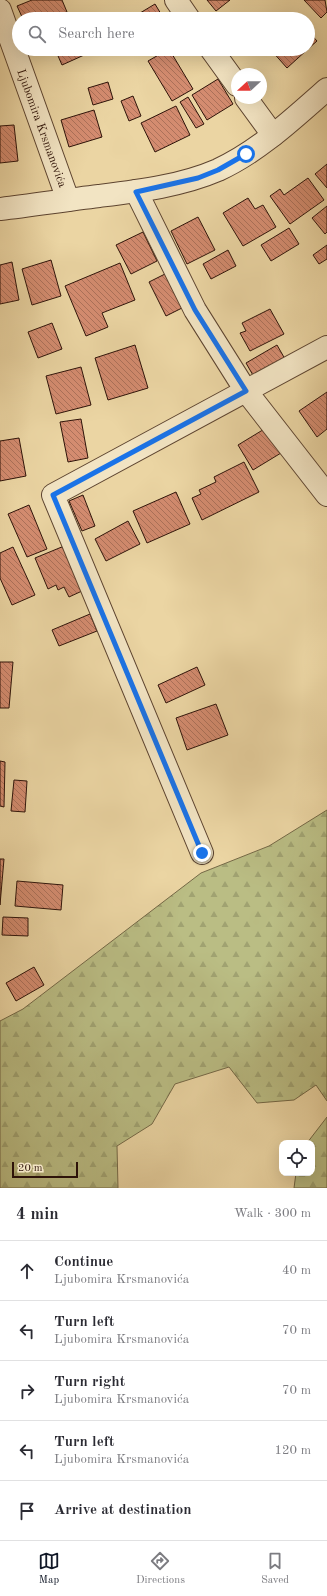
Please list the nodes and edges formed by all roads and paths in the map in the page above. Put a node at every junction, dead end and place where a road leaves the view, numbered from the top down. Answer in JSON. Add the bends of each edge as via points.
{"nodes":[{"id":1,"x":176,"y":0,"type":"edge"},
{"id":2,"x":0,"y":10,"type":"edge"},
{"id":3,"x":184,"y":12,"type":"edge"},
{"id":4,"x":12,"y":44,"type":"edge"},
{"id":5,"x":16,"y":56,"type":"edge"},
{"id":6,"x":216,"y":56,"type":"edge"},
{"id":7,"x":231,"y":77,"type":"edge"},
{"id":8,"x":327,"y":89,"type":"edge"},
{"id":9,"x":250,"y":104,"type":"edge"},
{"id":10,"x":273,"y":135,"type":"junction"},
{"id":11,"x":136,"y":192,"type":"junction"},
{"id":12,"x":68,"y":200,"type":"junction"},
{"id":13,"x":0,"y":209,"type":"edge"},
{"id":14,"x":327,"y":347,"type":"edge"},
{"id":15,"x":246,"y":391,"type":"junction"},
{"id":16,"x":327,"y":495,"type":"edge"},
{"id":17,"x":202,"y":853,"type":"dead end"}],
"edges":[{"from":1,"to":3,"type":"street"},
{"from":2,"to":4,"type":"street","name":"Ljubomira Krsmanovića"},
{"from":5,"to":12,"type":"street","name":"Ljubomira Krsmanovića"},
{"from":6,"to":7,"type":"street"},
{"from":8,"to":10,"type":"street","name":"Ljubomira Krsmanovića"},
{"from":9,"to":10,"type":"street"},
{"from":10,"to":11,"type":"street","name":"Ljubomira Krsmanovića","via":[[218,170],[177,184]]},
{"from":11,"to":12,"type":"street","name":"Ljubomira Krsmanovića"},
{"from":11,"to":15,"type":"street","via":[[195,310]]},
{"from":12,"to":13,"type":"street","name":"Ljubomira Krsmanovića"},
{"from":14,"to":15,"type":"street"},
{"from":15,"to":16,"type":"street"},
{"from":15,"to":17,"type":"street","via":[[53,495]]}]}
